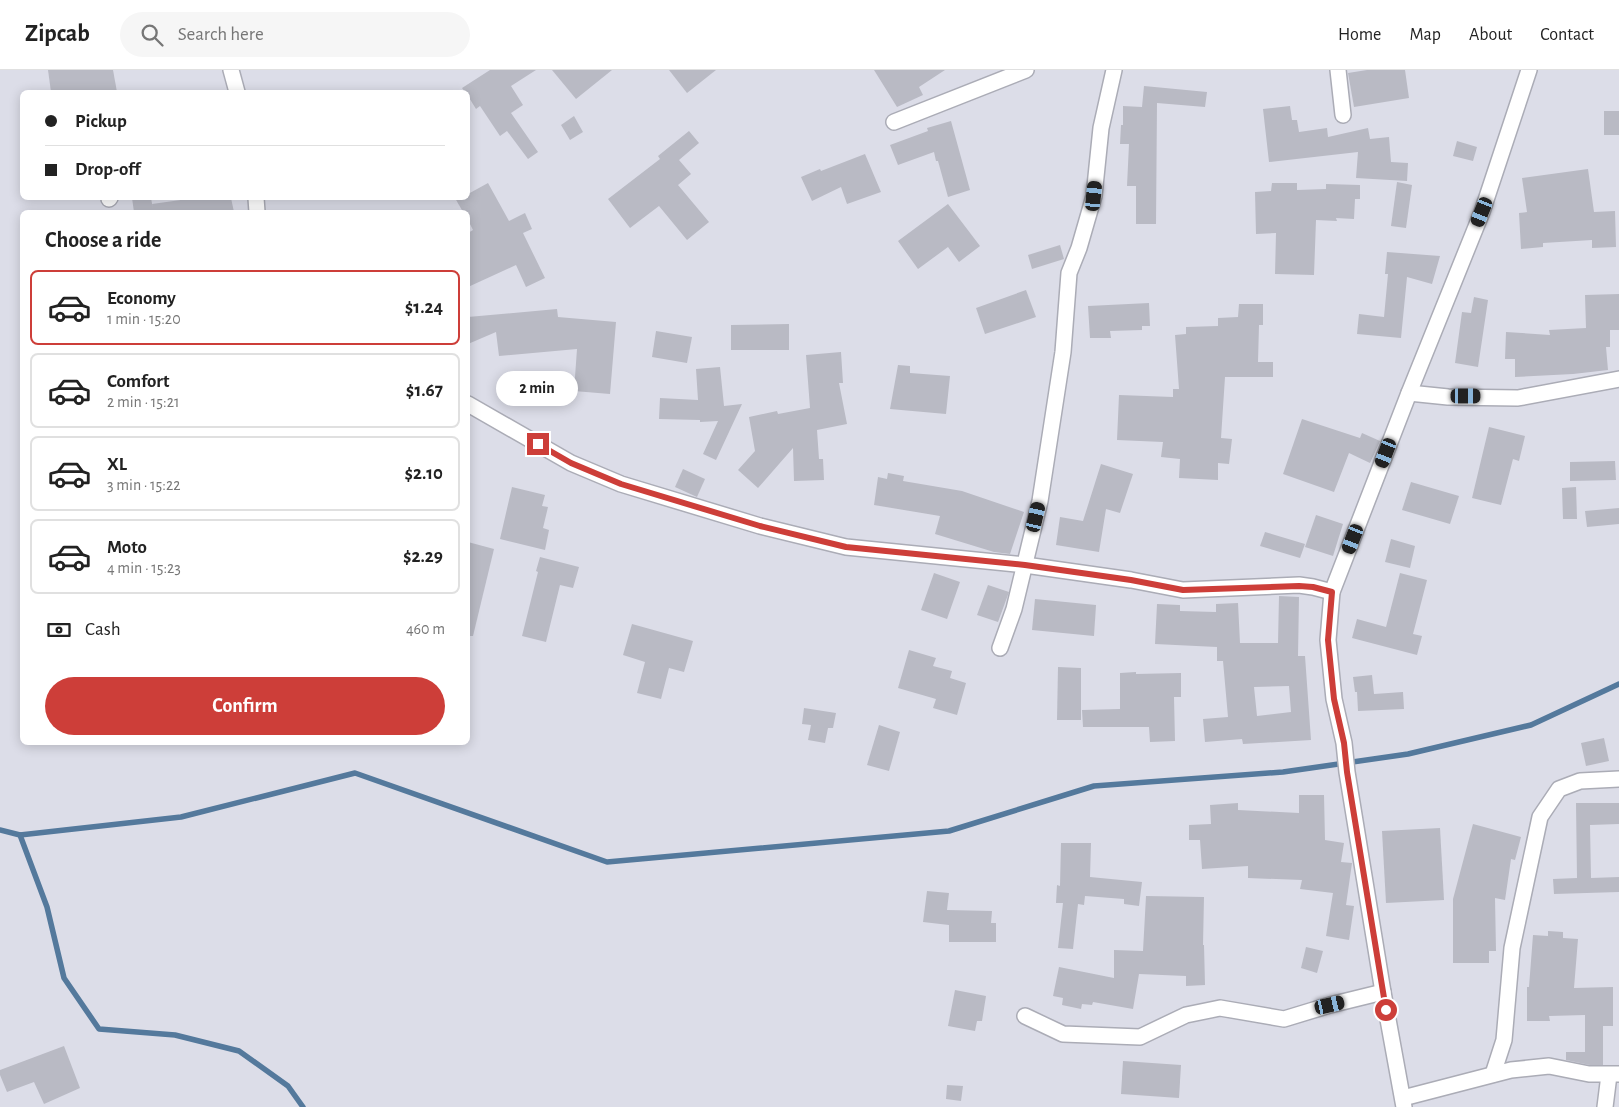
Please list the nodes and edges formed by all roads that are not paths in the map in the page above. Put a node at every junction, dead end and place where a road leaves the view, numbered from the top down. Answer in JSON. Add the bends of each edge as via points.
{"nodes":[{"id":1,"x":232,"y":70,"type":"edge"},
{"id":2,"x":1026,"y":70,"type":"edge"},
{"id":3,"x":1114,"y":70,"type":"edge"},
{"id":4,"x":1338,"y":70,"type":"edge"},
{"id":5,"x":1528,"y":70,"type":"edge"},
{"id":6,"x":237,"y":90,"type":"edge"},
{"id":7,"x":1343,"y":115,"type":"dead end"},
{"id":8,"x":894,"y":122,"type":"dead end"},
{"id":9,"x":1619,"y":379,"type":"edge"},
{"id":10,"x":1408,"y":392,"type":"junction"},
{"id":11,"x":470,"y":405,"type":"edge"},
{"id":12,"x":1025,"y":565,"type":"junction"},
{"id":13,"x":1332,"y":592,"type":"junction"},
{"id":14,"x":1000,"y":648,"type":"dead end"},
{"id":15,"x":1619,"y":779,"type":"edge"},
{"id":16,"x":1383,"y":992,"type":"junction"},
{"id":17,"x":1025,"y":1016,"type":"dead end"},
{"id":18,"x":1493,"y":1074,"type":"junction"},
{"id":19,"x":1614,"y":1075,"type":"edge"},
{"id":20,"x":1403,"y":1102,"type":"edge"},
{"id":21,"x":1605,"y":1107,"type":"edge"}],
"edges":[{"from":1,"to":6,"type":"street"},
{"from":2,"to":8,"type":"street"},
{"from":3,"to":12,"type":"street","via":[[1101,128],[1094,196],[1069,273],[1063,352],[1040,501]]},
{"from":4,"to":7,"type":"street"},
{"from":5,"to":10,"type":"street","via":[[1482,212]]},
{"from":9,"to":10,"type":"street","via":[[1518,398]]},
{"from":10,"to":13,"type":"street"},
{"from":11,"to":12,"type":"street","via":[[571,463],[621,484],[760,526],[846,547]]},
{"from":12,"to":13,"type":"street","via":[[1183,590],[1299,586]]},
{"from":12,"to":14,"type":"street"},
{"from":13,"to":16,"type":"street","via":[[1328,640],[1334,699],[1344,743]]},
{"from":15,"to":18,"type":"street","via":[[1580,781],[1559,789],[1540,817],[1512,948],[1504,1040]]},
{"from":16,"to":17,"type":"street","via":[[1284,1019],[1220,1008],[1186,1016],[1140,1037],[1063,1034]]},
{"from":16,"to":20,"type":"street"},
{"from":18,"to":19,"type":"street","via":[[1549,1066]]},
{"from":18,"to":20,"type":"street"},
{"from":19,"to":21,"type":"street"}]}
